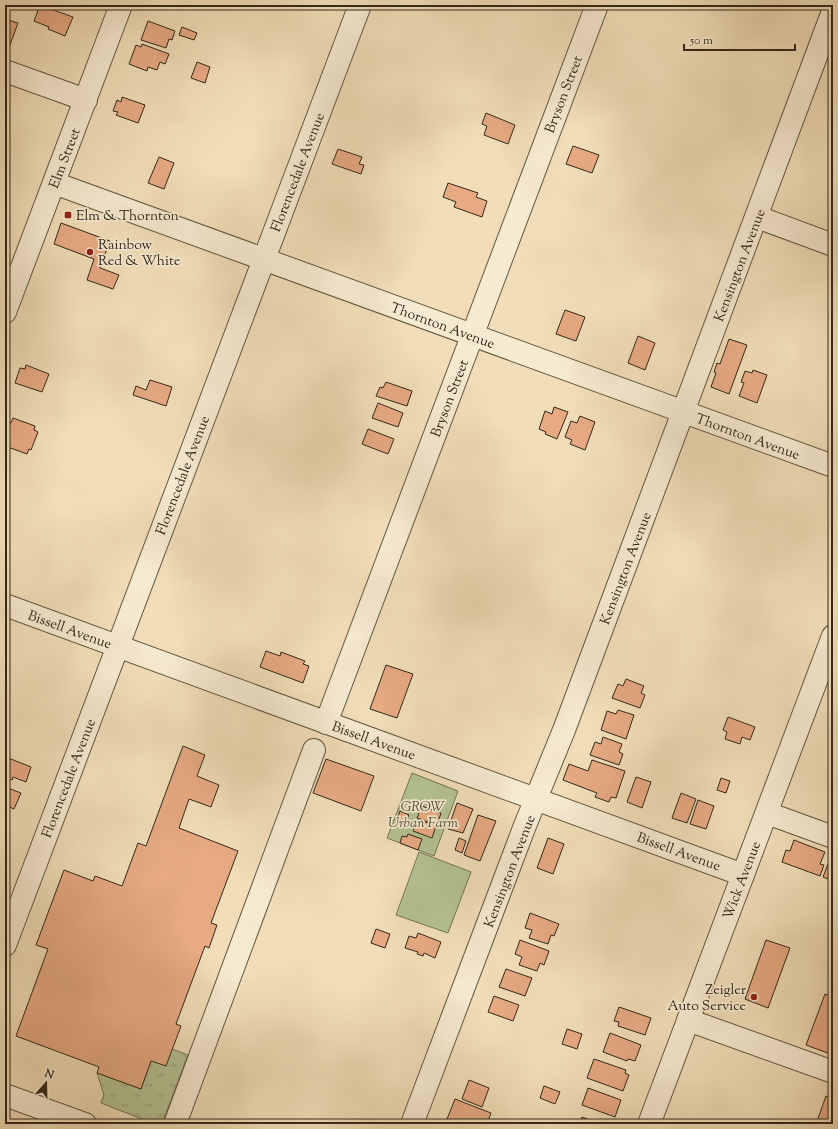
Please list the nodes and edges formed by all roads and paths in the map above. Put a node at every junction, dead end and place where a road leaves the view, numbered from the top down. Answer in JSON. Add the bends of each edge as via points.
{"nodes":[{"id":1,"x":121,"y":5,"type":"edge"},
{"id":2,"x":360,"y":5,"type":"edge"},
{"id":3,"x":597,"y":5,"type":"edge"},
{"id":4,"x":833,"y":11,"type":"edge"},
{"id":5,"x":5,"y":71,"type":"edge"},
{"id":6,"x":86,"y":100,"type":"junction"},
{"id":7,"x":54,"y":183,"type":"junction"},
{"id":8,"x":757,"y":218,"type":"junction"},
{"id":9,"x":833,"y":245,"type":"edge"},
{"id":10,"x":264,"y":260,"type":"junction"},
{"id":11,"x":5,"y":312,"type":"edge"},
{"id":12,"x":472,"y":336,"type":"junction"},
{"id":13,"x":684,"y":412,"type":"junction"},
{"id":14,"x":833,"y":466,"type":"edge"},
{"id":15,"x":5,"y":605,"type":"edge"},
{"id":16,"x":833,"y":636,"type":"edge"},
{"id":17,"x":117,"y":646,"type":"junction"},
{"id":18,"x":828,"y":667,"type":"edge"},
{"id":19,"x":326,"y":723,"type":"junction"},
{"id":20,"x":314,"y":750,"type":"dead end"},
{"id":21,"x":537,"y":799,"type":"junction"},
{"id":22,"x":767,"y":813,"type":"junction"},
{"id":23,"x":833,"y":837,"type":"edge"},
{"id":24,"x":743,"y":875,"type":"junction"},
{"id":25,"x":5,"y":945,"type":"edge"},
{"id":26,"x":688,"y":1020,"type":"junction"},
{"id":27,"x":833,"y":1072,"type":"edge"},
{"id":28,"x":5,"y":1095,"type":"edge"},
{"id":29,"x":85,"y":1124,"type":"edge"},
{"id":30,"x":175,"y":1124,"type":"edge"},
{"id":31,"x":412,"y":1124,"type":"edge"},
{"id":32,"x":649,"y":1124,"type":"edge"}],
"edges":[{"from":1,"to":6,"type":"street","name":"Elm Street"},
{"from":2,"to":10,"type":"street","name":"Florencedale Avenue"},
{"from":3,"to":12,"type":"street","name":"Bryson Street"},
{"from":4,"to":8,"type":"street","name":"Kensington Avenue"},
{"from":5,"to":6,"type":"street"},
{"from":6,"to":7,"type":"street","name":"Elm Street"},
{"from":7,"to":10,"type":"street","name":"Thornton Avenue"},
{"from":7,"to":11,"type":"street","name":"Elm Street"},
{"from":8,"to":9,"type":"street"},
{"from":8,"to":13,"type":"street","name":"Kensington Avenue"},
{"from":10,"to":12,"type":"street","name":"Thornton Avenue"},
{"from":10,"to":17,"type":"street","name":"Florencedale Avenue"},
{"from":12,"to":13,"type":"street","name":"Thornton Avenue"},
{"from":12,"to":19,"type":"street","name":"Bryson Street"},
{"from":13,"to":14,"type":"street","name":"Thornton Avenue"},
{"from":13,"to":21,"type":"street","name":"Kensington Avenue"},
{"from":15,"to":17,"type":"street","name":"Bissell Avenue"},
{"from":16,"to":18,"type":"street","name":"Wick Avenue"},
{"from":17,"to":19,"type":"street","name":"Bissell Avenue"},
{"from":17,"to":25,"type":"street","name":"Florencedale Avenue"},
{"from":18,"to":22,"type":"street","name":"Wick Avenue"},
{"from":19,"to":21,"type":"street","name":"Bissell Avenue"},
{"from":20,"to":30,"type":"street"},
{"from":21,"to":24,"type":"street","name":"Bissell Avenue"},
{"from":21,"to":31,"type":"street","name":"Kensington Avenue"},
{"from":22,"to":23,"type":"street"},
{"from":22,"to":24,"type":"street","name":"Wick Avenue"},
{"from":24,"to":26,"type":"street","name":"Wick Avenue"},
{"from":26,"to":27,"type":"street"},
{"from":26,"to":32,"type":"street","name":"Wick Avenue"},
{"from":28,"to":29,"type":"street"}]}
